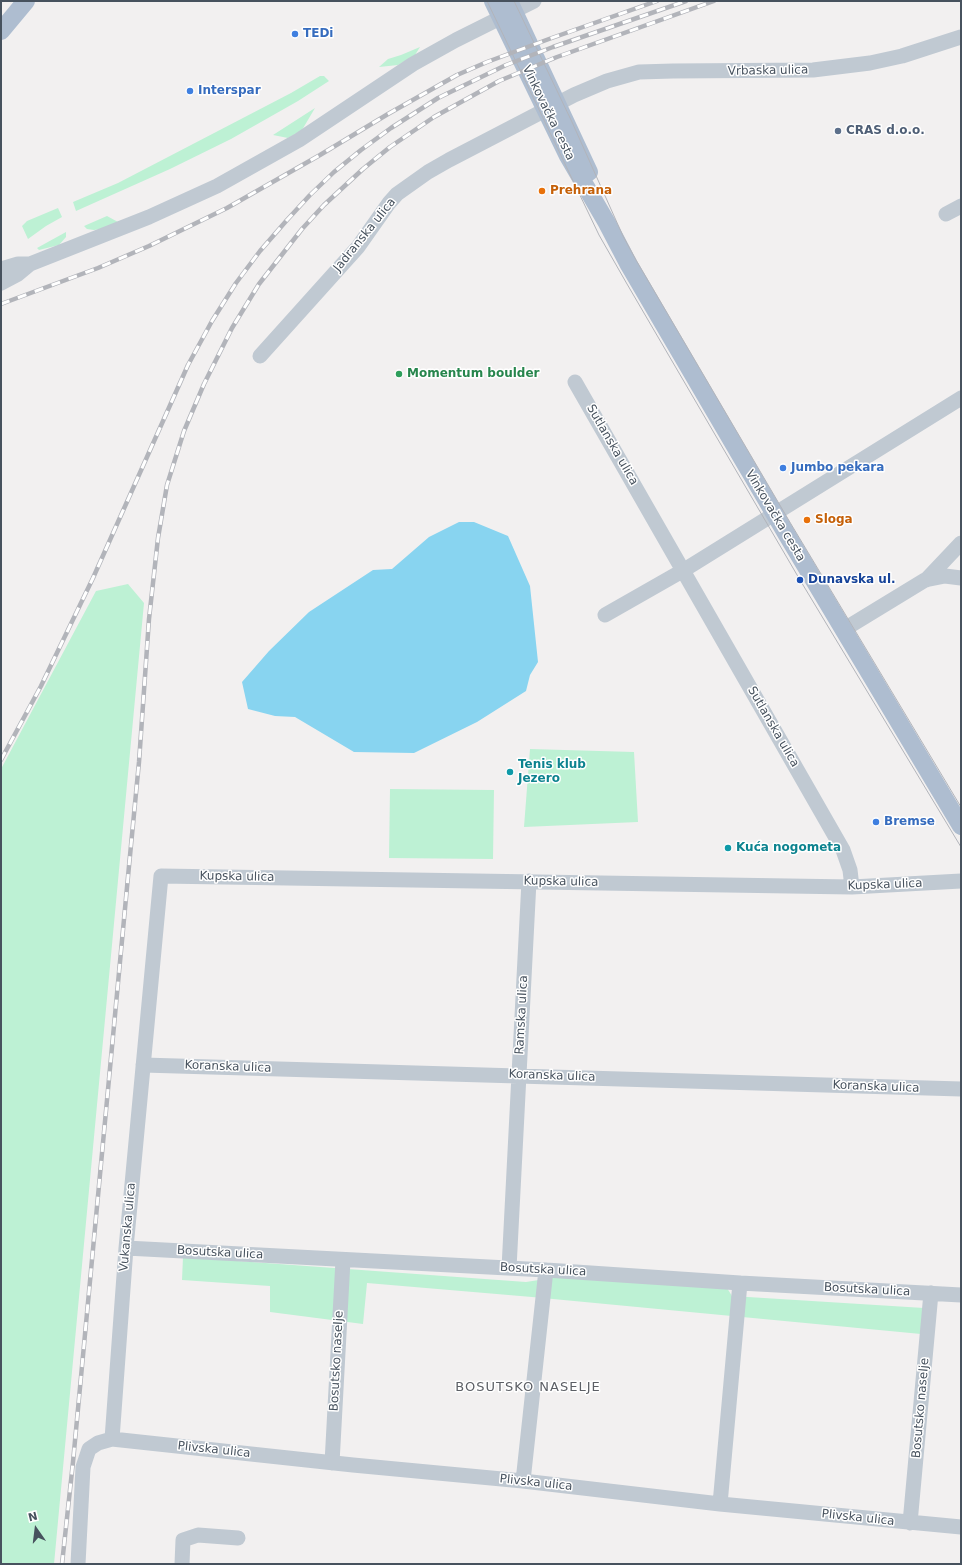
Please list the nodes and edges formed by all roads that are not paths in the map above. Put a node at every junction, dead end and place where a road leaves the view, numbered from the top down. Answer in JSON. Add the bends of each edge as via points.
{"nodes":[{"id":1,"x":26,"y":1,"type":"edge"},
{"id":2,"x":493,"y":1,"type":"edge"},
{"id":3,"x":509,"y":1,"type":"edge"},
{"id":4,"x":533,"y":2,"type":"edge"},
{"id":5,"x":1,"y":31,"type":"edge"},
{"id":6,"x":961,"y":37,"type":"edge"},
{"id":7,"x":532,"y":116,"type":"joint"},
{"id":8,"x":961,"y":206,"type":"edge"},
{"id":9,"x":946,"y":214,"type":"dead end"},
{"id":10,"x":608,"y":223,"type":"junction"},
{"id":11,"x":30,"y":264,"type":"junction"},
{"id":12,"x":1,"y":269,"type":"edge"},
{"id":13,"x":1,"y":283,"type":"edge"},
{"id":14,"x":260,"y":356,"type":"dead end"},
{"id":15,"x":575,"y":382,"type":"dead end"},
{"id":16,"x":961,"y":398,"type":"edge"},
{"id":17,"x":774,"y":514,"type":"junction"},
{"id":18,"x":957,"y":547,"type":"edge"},
{"id":19,"x":684,"y":570,"type":"junction"},
{"id":20,"x":961,"y":574,"type":"edge"},
{"id":21,"x":961,"y":578,"type":"edge"},
{"id":22,"x":925,"y":580,"type":"junction"},
{"id":23,"x":605,"y":615,"type":"dead end"},
{"id":24,"x":843,"y":630,"type":"junction"},
{"id":25,"x":961,"y":826,"type":"edge"},
{"id":26,"x":161,"y":876,"type":"joint"},
{"id":27,"x":530,"y":881,"type":"junction"},
{"id":28,"x":961,"y":881,"type":"edge"},
{"id":29,"x":852,"y":887,"type":"junction"},
{"id":30,"x":143,"y":1065,"type":"junction"},
{"id":31,"x":519,"y":1075,"type":"junction"},
{"id":32,"x":961,"y":1089,"type":"edge"},
{"id":33,"x":126,"y":1248,"type":"junction"},
{"id":34,"x":343,"y":1260,"type":"junction"},
{"id":35,"x":509,"y":1268,"type":"junction"},
{"id":36,"x":546,"y":1270,"type":"junction"},
{"id":37,"x":740,"y":1283,"type":"junction"},
{"id":38,"x":931,"y":1294,"type":"junction"},
{"id":39,"x":961,"y":1295,"type":"edge"},
{"id":40,"x":112,"y":1439,"type":"junction"},
{"id":41,"x":332,"y":1462,"type":"junction"},
{"id":42,"x":523,"y":1481,"type":"junction"},
{"id":43,"x":720,"y":1504,"type":"junction"},
{"id":44,"x":910,"y":1523,"type":"junction"},
{"id":45,"x":961,"y":1527,"type":"edge"},
{"id":46,"x":238,"y":1538,"type":"dead end"},
{"id":47,"x":78,"y":1564,"type":"edge"},
{"id":48,"x":182,"y":1564,"type":"edge"}],
"edges":[{"from":1,"to":5,"type":"main road"},
{"from":2,"to":10,"type":"main road","name":"Vinkovačka cesta","via":[[568,156]]},
{"from":3,"to":10,"type":"main road","name":"Vinkovačka cesta","via":[[588,168]]},
{"from":4,"to":11,"type":"street","via":[[436,50],[299,140],[217,186],[149,217]]},
{"from":6,"to":7,"type":"street","name":"Vrbaska ulica","via":[[902,56],[813,70],[639,72],[607,81]]},
{"from":7,"to":14,"type":"street","name":"Jadranska ulica","via":[[435,168],[398,194],[358,247]]},
{"from":8,"to":9,"type":"street"},
{"from":10,"to":17,"type":"main road","name":"Vinkovačka cesta","via":[[629,264]]},
{"from":11,"to":12,"type":"street","via":[[18,264]]},
{"from":11,"to":13,"type":"street"},
{"from":15,"to":19,"type":"street","name":"Sutlanska ulica"},
{"from":16,"to":17,"type":"street"},
{"from":17,"to":19,"type":"street"},
{"from":17,"to":24,"type":"main road","name":"Vinkovačka cesta"},
{"from":18,"to":20,"type":"street","via":[[955,563]]},
{"from":18,"to":22,"type":"street"},
{"from":19,"to":23,"type":"street"},
{"from":19,"to":29,"type":"street","name":"Sutlanska ulica","via":[[843,850],[850,870]]},
{"from":21,"to":22,"type":"street","via":[[945,576]]},
{"from":22,"to":24,"type":"street"},
{"from":24,"to":25,"type":"main road","name":"Vinkovačka cesta"},
{"from":26,"to":27,"type":"street","name":"Kupska ulica"},
{"from":26,"to":30,"type":"street","name":"Vukanska ulica"},
{"from":27,"to":29,"type":"street","name":"Kupska ulica"},
{"from":27,"to":31,"type":"street","name":"Ramska ulica"},
{"from":28,"to":29,"type":"street","name":"Kupska ulica"},
{"from":30,"to":31,"type":"street","name":"Koranska ulica"},
{"from":30,"to":33,"type":"street","name":"Vukanska ulica"},
{"from":31,"to":32,"type":"street","name":"Koranska ulica"},
{"from":31,"to":35,"type":"street","name":"Ramska ulica"},
{"from":33,"to":34,"type":"street","name":"Bosutska ulica"},
{"from":33,"to":40,"type":"street","name":"Vukanska ulica"},
{"from":34,"to":35,"type":"street","name":"Bosutska ulica"},
{"from":34,"to":41,"type":"street","name":"Bosutsko naselje"},
{"from":35,"to":36,"type":"street","name":"Bosutska ulica"},
{"from":36,"to":37,"type":"street","name":"Bosutska ulica"},
{"from":36,"to":42,"type":"street"},
{"from":37,"to":38,"type":"street","name":"Bosutska ulica"},
{"from":37,"to":43,"type":"street"},
{"from":38,"to":39,"type":"street","name":"Bosutska ulica"},
{"from":38,"to":44,"type":"street","name":"Bosutsko naselje"},
{"from":40,"to":41,"type":"street","name":"Plivska ulica"},
{"from":40,"to":47,"type":"street","via":[[89,1449],[83,1467]]},
{"from":41,"to":42,"type":"street","name":"Plivska ulica"},
{"from":42,"to":43,"type":"street","name":"Plivska ulica"},
{"from":43,"to":44,"type":"street","name":"Plivska ulica"},
{"from":44,"to":45,"type":"street","name":"Plivska ulica"},
{"from":46,"to":48,"type":"street","via":[[198,1535],[183,1540]]}]}
